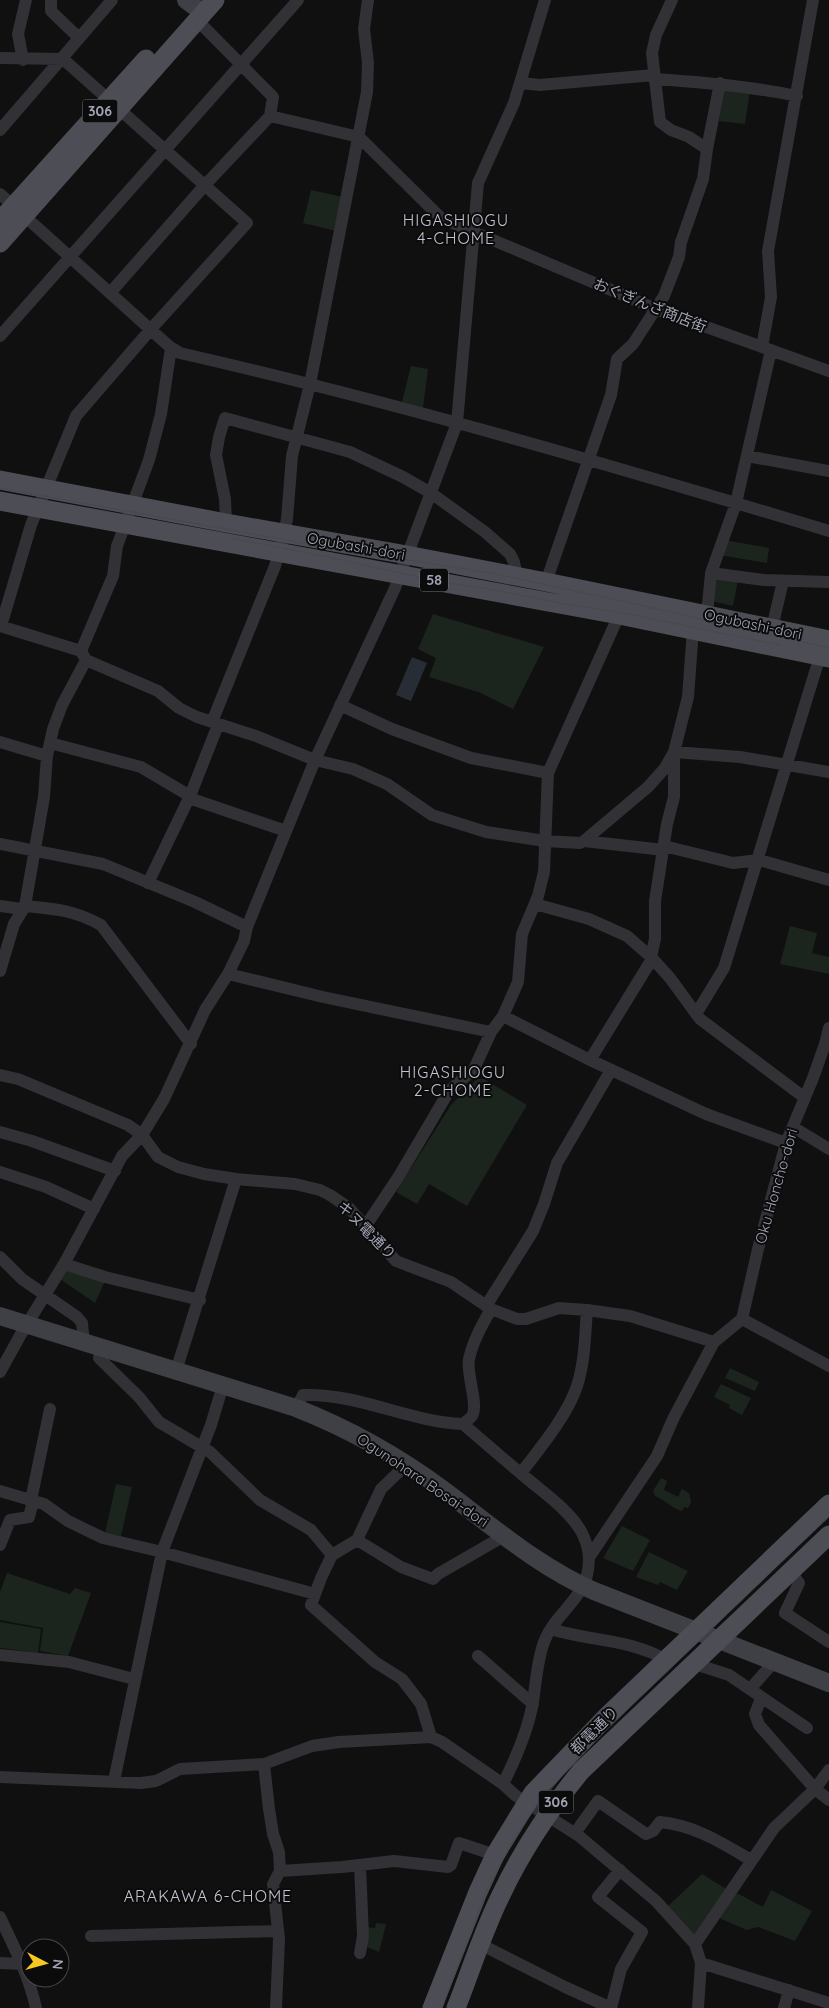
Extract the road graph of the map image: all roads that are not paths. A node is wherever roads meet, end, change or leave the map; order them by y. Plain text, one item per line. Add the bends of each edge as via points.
1 (26, 0) edge
2 (51, 0) edge
3 (112, 0) edge
4 (215, 0) edge
5 (298, 0) edge
6 (368, 0) edge
7 (544, 0) edge
8 (672, 0) edge
9 (813, 0) edge
10 (194, 7) edge
11 (79, 38) junction
12 (0, 58) edge
13 (63, 59) junction
14 (24, 60) junction
15 (241, 64) junction
16 (654, 77) junction
17 (521, 83) junction
18 (720, 83) junction
19 (797, 96) junction
20 (115, 104) junction
21 (270, 116) junction
22 (0, 130) edge
23 (358, 137) junction
24 (165, 149) junction
25 (707, 149) junction
26 (205, 185) junction
27 (12, 205) edge
28 (0, 221) edge
29 (475, 232) junction
30 (0, 242) edge
31 (69, 256) junction
32 (110, 293) junction
33 (656, 309) junction
34 (151, 329) junction
35 (0, 336) edge
36 (172, 348) junction
37 (767, 349) junction
38 (829, 371) edge
39 (310, 384) junction
40 (457, 423) junction
41 (296, 436) junction
42 (747, 456) junction
43 (588, 460) junction
44 (829, 471) edge
45 (0, 480) edge
46 (46, 488) junction
47 (431, 493) junction
48 (0, 501) edge
49 (736, 503) junction
50 (132, 505) junction
51 (38, 508) junction
52 (226, 523) junction
53 (125, 524) junction
54 (829, 530) edge
55 (284, 534) junction
56 (278, 553) junction
57 (407, 555) junction
58 (711, 572) junction
59 (401, 574) junction
60 (517, 576) junction
61 (783, 581) junction
62 (546, 582) junction
63 (829, 582) edge
64 (704, 614) junction
65 (619, 615) junction
66 (1, 626) edge
67 (772, 628) junction
68 (693, 629) junction
69 (826, 652) edge
70 (83, 655) junction
71 (340, 705) junction
72 (215, 724) junction
73 (0, 742) edge
74 (50, 743) junction
75 (674, 752) junction
76 (47, 756) junction
77 (315, 760) junction
78 (788, 766) junction
79 (548, 772) junction
80 (829, 772) edge
81 (190, 797) junction
82 (286, 830) junction
83 (545, 841) junction
84 (584, 841) junction
85 (0, 844) edge
86 (664, 848) junction
87 (35, 850) junction
88 (759, 860) junction
89 (829, 880) edge
90 (148, 883) junction
91 (535, 904) junction
92 (0, 906) edge
93 (24, 907) junction
94 (247, 927) junction
95 (651, 958) junction
96 (0, 972) edge
97 (228, 974) junction
98 (696, 1014) junction
99 (504, 1016) junction
100 (829, 1028) edge
101 (491, 1032) junction
102 (191, 1044) junction
103 (590, 1060) junction
104 (611, 1070) junction
105 (0, 1075) edge
106 (805, 1098) junction
107 (793, 1127) junction
108 (0, 1132) edge
109 (142, 1135) junction
110 (786, 1143) junction
111 (829, 1149) edge
112 (115, 1170) junction
113 (0, 1172) edge
114 (236, 1179) junction
115 (94, 1209) junction
116 (365, 1227) junction
117 (0, 1257) edge
118 (64, 1264) junction
119 (46, 1294) junction
120 (200, 1300) junction
121 (489, 1308) junction
122 (587, 1310) junction
123 (0, 1316) edge
124 (742, 1319) junction
125 (26, 1325) junction
126 (714, 1342) junction
127 (84, 1343) junction
128 (101, 1348) junction
129 (829, 1366) edge
130 (176, 1371) junction
131 (0, 1372) edge
132 (222, 1385) junction
133 (296, 1408) junction
134 (50, 1409) dead end
135 (463, 1424) junction
136 (202, 1447) junction
137 (407, 1464) junction
138 (521, 1473) junction
139 (0, 1491) edge
140 (32, 1500) junction
141 (829, 1504) edge
142 (829, 1535) edge
143 (504, 1536) junction
144 (357, 1540) junction
145 (0, 1546) edge
146 (162, 1552) junction
147 (332, 1555) junction
148 (590, 1556) junction
149 (791, 1572) junction
150 (582, 1586) junction
151 (315, 1594) junction
152 (551, 1629) junction
153 (696, 1631) junction
154 (720, 1640) junction
155 (829, 1642) edge
156 (0, 1655) edge
157 (478, 1656) dead end
158 (666, 1660) junction
159 (774, 1662) junction
160 (694, 1664) junction
161 (134, 1679) junction
162 (829, 1684) edge
163 (751, 1688) junction
164 (762, 1698) junction
165 (533, 1704) junction
166 (807, 1728) dead end
167 (431, 1737) junction
168 (264, 1764) junction
169 (829, 1770) edge
170 (0, 1777) edge
171 (114, 1781) junction
172 (503, 1784) junction
173 (815, 1789) junction
174 (829, 1800) edge
175 (526, 1803) junction
176 (546, 1816) junction
177 (575, 1833) junction
178 (495, 1855) junction
179 (751, 1860) junction
180 (360, 1865) junction
181 (620, 1870) junction
182 (280, 1871) junction
183 (0, 1918) edge
184 (278, 1931) junction
185 (91, 1936) dead end
186 (480, 1944) junction
187 (695, 1944) junction
188 (360, 1953) dead end
189 (20, 1960) edge
190 (702, 1963) junction
191 (0, 1964) edge
192 (20, 1964) edge
193 (32, 1988) edge
194 (789, 1990) junction
195 (829, 2003) edge
196 (36, 2008) edge
197 (276, 2008) edge
198 (432, 2008) edge
199 (456, 2008) edge
200 (611, 2008) edge
201 (698, 2008) edge
202 (784, 2008) edge

1 - 14 street via 18,34
2 - 11 street via 51,11
3 - 11 street
4 - 10 main road, 306
5 - 15 street
6 - 23 street via 364,29 367,92
7 - 17 street
8 - 16 street via 652,53
9 - 19 street
10 - 15 street
10 - 20 main road, 306
11 - 13 street
12 - 14 street
13 - 14 street
13 - 20 street
13 - 22 street
15 - 21 street via 273,97
15 - 24 street
16 - 17 street via 540,85
16 - 18 street
16 - 25 street via 660,122
17 - 29 street via 478,183
18 - 19 street
18 - 25 street
19 - 37 street via 768,251
20 - 24 street
20 - 27 main road, 306
21 - 23 street
21 - 26 street
23 - 29 street, おぐぎんざ商店街 via 442,218
23 - 39 street
24 - 26 street
24 - 31 street
25 - 33 street via 703,179 664,296
26 - 32 street
26 - 34 street via 247,223
27 - 28 main road, 306
27 - 30 main road, 306
27 - 31 street
29 - 33 street, おぐぎんざ商店街
29 - 40 street
31 - 32 street
31 - 35 street
32 - 34 street
33 - 37 street, おぐぎんざ商店街
33 - 43 street via 633,344 617,359 611,394
34 - 36 street
34 - 46 street via 76,416
36 - 39 street via 180,353
36 - 50 street via 161,414 149,460
37 - 38 street, おぐぎんざ商店街
37 - 42 street
39 - 40 street
39 - 41 street
40 - 43 street
40 - 47 street
41 - 47 street via 350,452
41 - 52 street via 226,418 216,455 225,498
41 - 55 street
42 - 44 street
42 - 49 street
43 - 49 street
43 - 62 street
45 - 46 main road, Ogubashi-dori / 58
46 - 50 main road, Ogubashi-dori / 58
46 - 51 street
47 - 57 street
47 - 60 street via 510,554
48 - 51 main road, Ogubashi-dori / 58
49 - 54 street
49 - 58 street
50 - 52 main road, Ogubashi-dori / 58
50 - 53 street
51 - 53 main road, Ogubashi-dori / 58
51 - 66 street
52 - 55 main road, Ogubashi-dori / 58
53 - 56 main road, Ogubashi-dori / 58
53 - 70 street via 116,546 113,576
55 - 56 street
55 - 57 main road, Ogubashi-dori / 58
56 - 59 main road, Ogubashi-dori / 58
56 - 72 street via 276,566
57 - 59 street
57 - 60 main road, Ogubashi-dori / 58
58 - 61 street
58 - 64 street
59 - 65 main road, Ogubashi-dori / 58
59 - 71 street
60 - 62 main road, Ogubashi-dori / 58
61 - 63 street
61 - 67 street
62 - 64 main road, Ogubashi-dori / 58
64 - 67 main road, Ogubashi-dori / 58
64 - 68 street
65 - 68 main road, Ogubashi-dori / 58
65 - 79 street
66 - 70 street
67 - 69 main road, Ogubashi-dori / 58
68 - 69 main road, Ogubashi-dori / 58
68 - 75 street via 688,697
69 - 78 street
70 - 72 street via 158,691 179,708
70 - 74 street
71 - 77 street
71 - 79 street via 392,729 471,758
72 - 77 street via 256,736
72 - 81 street
73 - 76 street
74 - 76 street
74 - 81 street via 141,767
75 - 78 street via 740,757
75 - 84 street via 648,787
75 - 86 street via 674,797
76 - 87 street
77 - 82 street
77 - 83 street via 353,769 387,784 432,815 486,832
78 - 80 street
78 - 88 street
79 - 83 street
81 - 82 street
81 - 90 street
82 - 94 street
83 - 84 street
83 - 91 street via 544,872
84 - 86 street
85 - 87 street
86 - 88 street via 733,863
86 - 95 street
87 - 90 street via 104,864
87 - 93 street
88 - 89 street
88 - 98 street via 724,968
90 - 94 street
91 - 95 street via 589,919 627,936
91 - 99 street via 522,934 518,982
92 - 93 street
93 - 96 street via 14,924
93 - 102 street via 68,911 101,926
94 - 97 street
95 - 98 street
95 - 103 street
97 - 101 street via 323,998
97 - 102 street via 205,1010
98 - 106 street
99 - 101 street
99 - 103 street
100 - 106 street, Oku Honcho-dori
101 - 116 street via 474,1069 448,1091
102 - 109 street
103 - 104 street
104 - 110 street via 706,1114
104 - 121 street via 557,1163 532,1231
105 - 109 street, キヌ電通り via 18,1078 101,1113
106 - 107 street, Oku Honcho-dori
107 - 110 street, Oku Honcho-dori
107 - 111 street
108 - 112 street
109 - 112 street via 122,1156
109 - 114 street, キヌ電通り via 158,1157 178,1167
110 - 124 street, Oku Honcho-dori
112 - 115 street
113 - 115 street via 46,1187
114 - 116 street, キヌ電通り via 295,1184 320,1190 344,1204
114 - 120 street
115 - 118 street
116 - 121 street, キヌ電通り via 396,1261 451,1282
117 - 119 street via 22,1279
118 - 119 street
118 - 120 street
119 - 125 street
119 - 127 street via 82,1323
120 - 130 street
121 - 122 street, キヌ電通り via 517,1319 559,1308
121 - 135 street via 469,1360 474,1409 472,1416
122 - 126 street, キヌ電通り via 630,1316
122 - 138 street via 577,1386 561,1417
123 - 125 street, Ogunohara Bosai-dori
124 - 126 street
124 - 129 street
125 - 127 street, Ogunohara Bosai-dori
125 - 131 street
126 - 148 street via 657,1456
127 - 128 street, Ogunohara Bosai-dori
128 - 130 street, Ogunohara Bosai-dori
128 - 136 street via 99,1358 139,1397 159,1422
130 - 132 street, Ogunohara Bosai-dori
132 - 133 street, Ogunohara Bosai-dori
132 - 136 street
133 - 135 street via 303,1395 314,1394 375,1404 446,1424
133 - 137 street, Ogunohara Bosai-dori via 354,1432
134 - 140 street
135 - 138 street
136 - 146 street
136 - 147 street via 260,1500 311,1530
137 - 143 street, Ogunohara Bosai-dori
137 - 144 street via 381,1489
138 - 148 street via 572,1519 581,1531
139 - 140 street
140 - 145 street via 29,1517 10,1520
140 - 146 street via 87,1532
141 - 153 main road, 都電通り / 306
142 - 149 main road, 都電通り / 306
143 - 144 street via 433,1579 401,1567
143 - 150 street, Ogunohara Bosai-dori
144 - 147 street
146 - 151 street
146 - 161 street
147 - 151 street
148 - 150 street
149 - 154 main road, 都電通り / 306
149 - 155 street via 799,1583 785,1613
150 - 152 street
150 - 153 street, Ogunohara Bosai-dori
151 - 167 street via 312,1605 375,1662 402,1679 421,1704
152 - 158 street via 571,1636 611,1640
152 - 165 street via 539,1660
153 - 154 street, Ogunohara Bosai-dori
153 - 158 main road, 都電通り / 306
154 - 159 street, Ogunohara Bosai-dori
154 - 160 main road, 都電通り / 306
156 - 161 street via 69,1662
157 - 165 street
158 - 175 main road, 都電通り / 306 via 554,1770
159 - 162 street, Ogunohara Bosai-dori
159 - 163 street
160 - 163 street via 729,1675
160 - 176 main road, 都電通り / 306 via 582,1771
161 - 171 street
163 - 164 street
164 - 166 street
164 - 173 street via 755,1714 759,1725
165 - 172 street via 515,1761
167 - 168 street via 312,1746
167 - 172 street
168 - 171 street via 180,1769 149,1782
168 - 182 street
169 - 173 street
170 - 171 street
172 - 175 street
173 - 174 street
173 - 179 street via 774,1828
175 - 176 street
175 - 178 main road, 都電通り / 306
176 - 177 street
176 - 186 main road, 都電通り / 306 via 500,1895
177 - 179 street via 598,1801 646,1834 660,1822 675,1823 710,1836
177 - 181 street
178 - 180 street via 459,1843 448,1867 394,1861
178 - 198 main road, 都電通り / 306
179 - 187 street
180 - 182 street
180 - 188 street via 363,1936
181 - 187 street via 656,1901
181 - 200 street via 598,1897 642,1932 621,1969
182 - 184 street via 272,1884
183 - 189 street
184 - 185 street
184 - 197 street
186 - 199 main road, 都電通り / 306
186 - 200 street via 564,1988
187 - 190 street
190 - 194 street
190 - 201 street
191 - 192 street
193 - 196 street
194 - 195 street
194 - 202 street

